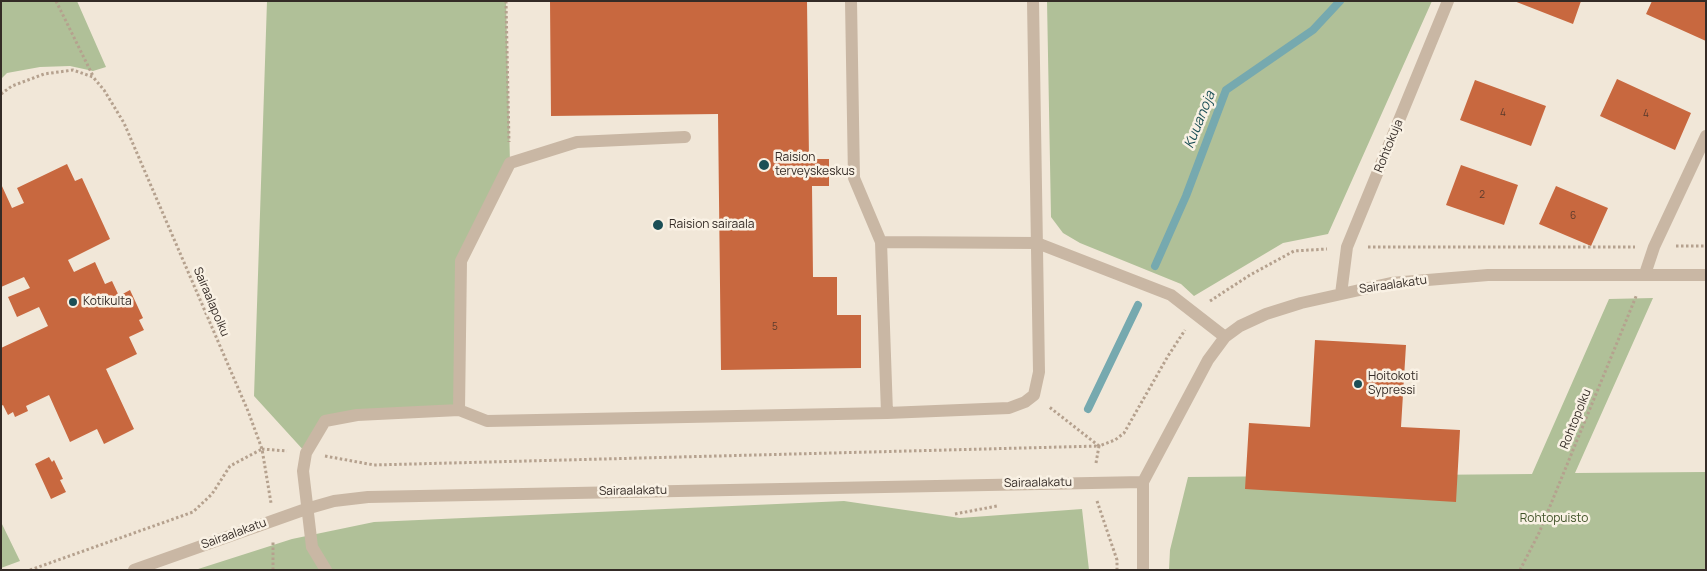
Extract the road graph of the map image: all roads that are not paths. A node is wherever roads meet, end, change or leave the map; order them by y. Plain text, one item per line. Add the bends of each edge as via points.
1 (851, 1) edge
2 (1033, 1) edge
3 (1448, 1) edge
4 (1706, 136) edge
5 (685, 137) dead end
6 (881, 242) junction
7 (1037, 243) junction
8 (1645, 274) junction
9 (1706, 275) edge
10 (1341, 294) junction
11 (1225, 337) junction
12 (459, 410) junction
13 (887, 413) junction
14 (1143, 482) junction
15 (306, 509) junction
16 (134, 570) edge
17 (326, 570) edge
18 (1143, 570) edge

1 - 6 street via 854,178
2 - 7 street
3 - 10 street, Rohtokuja via 1347,247
4 - 8 street via 1654,246
5 - 12 street via 576,142 510,163 461,261
6 - 7 street
6 - 13 street
7 - 11 street via 1171,295
7 - 13 street via 1039,372 1034,395 1009,408
8 - 9 street, Sairaalakatu
8 - 10 street, Sairaalakatu via 1488,275 1391,283
10 - 11 street, Sairaalakatu via 1266,314
11 - 14 street, Sairaalakatu via 1208,360
12 - 13 street via 487,421
12 - 15 street via 357,415 325,421 306,453 303,471
14 - 15 street, Sairaalakatu via 368,497
14 - 18 street, Sairaalakatu
15 - 16 street, Sairaalakatu
15 - 17 street via 312,547

